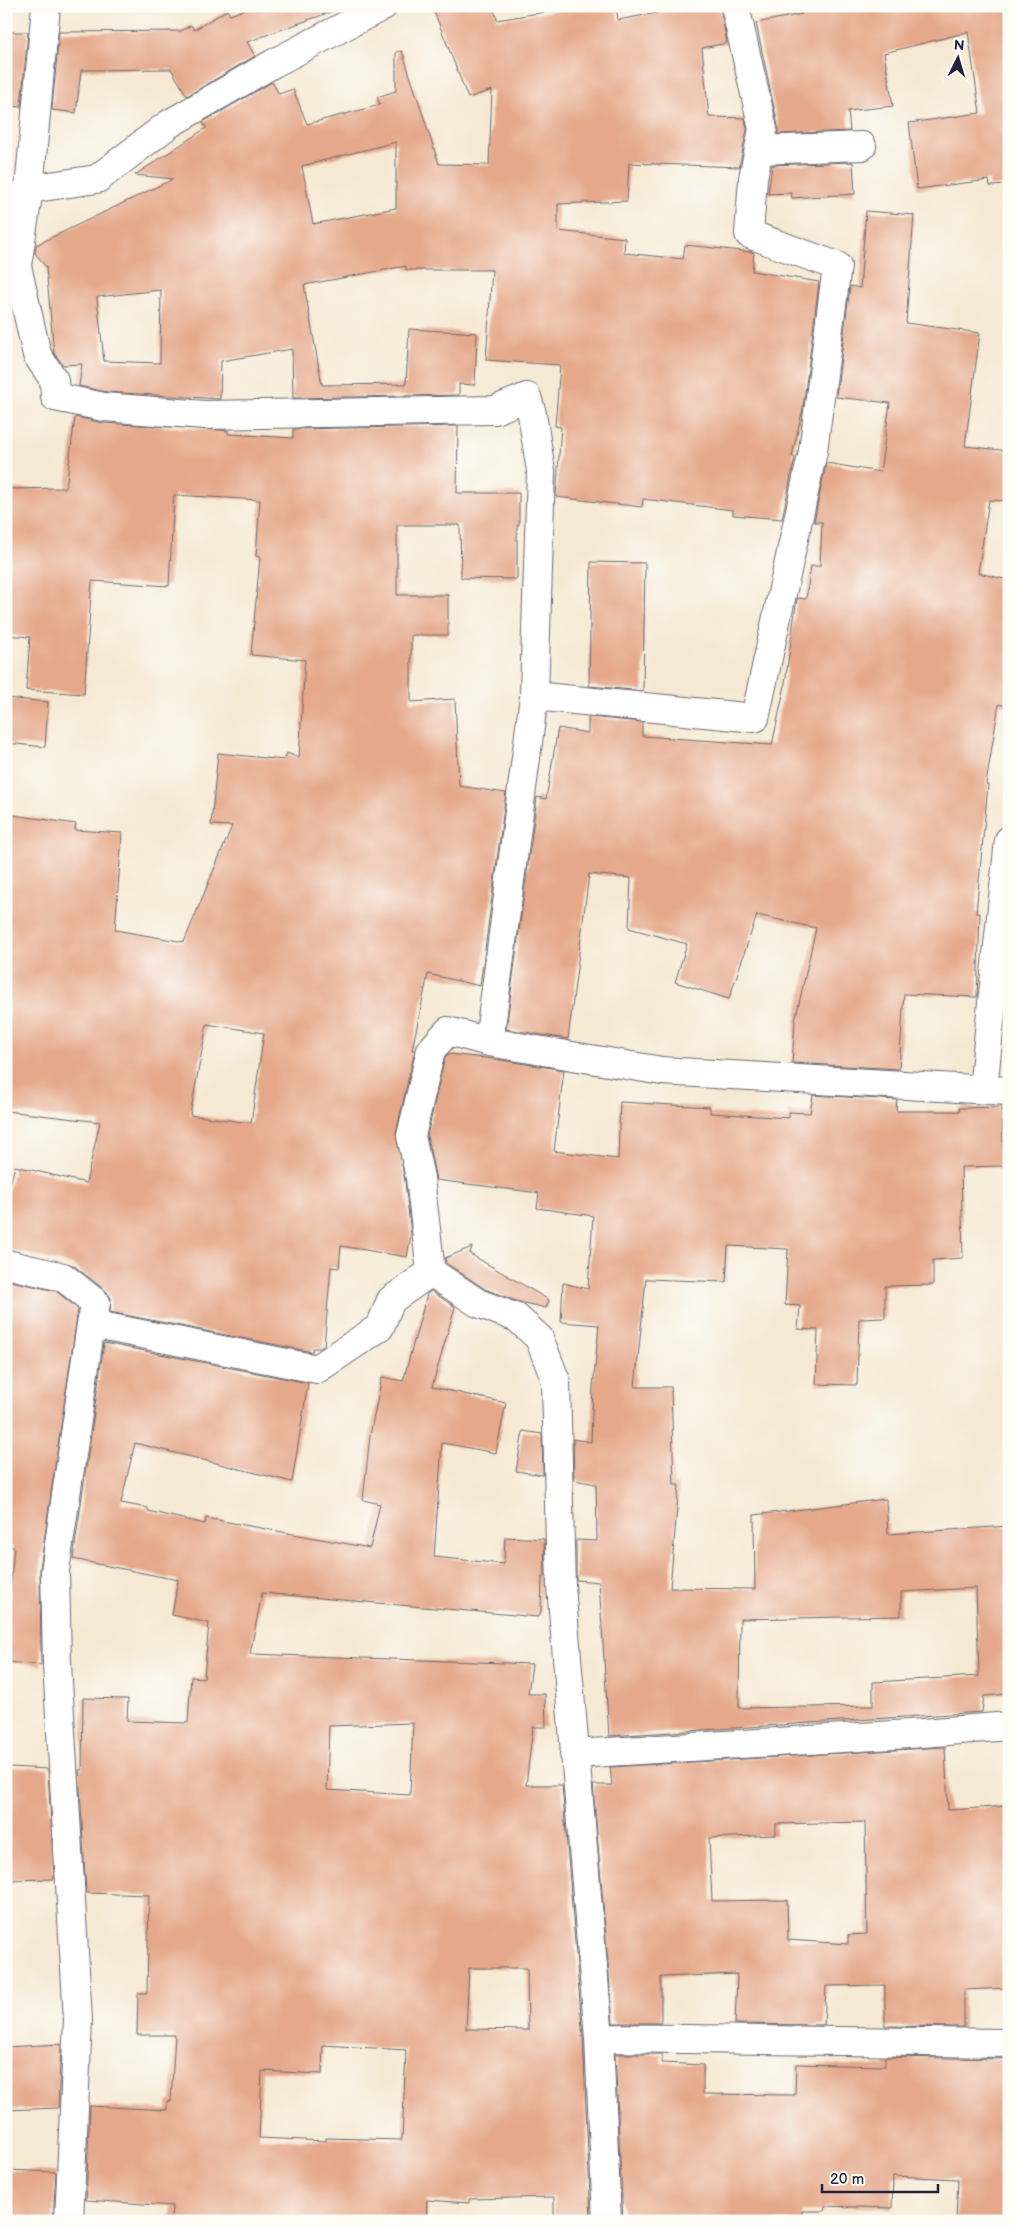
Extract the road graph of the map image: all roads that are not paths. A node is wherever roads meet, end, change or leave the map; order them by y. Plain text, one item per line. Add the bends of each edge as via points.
1 (46, 6) edge
2 (383, 6) edge
3 (735, 6) edge
4 (862, 146) dead end
5 (759, 150) junction
6 (29, 189) junction
7 (6, 206) edge
8 (534, 696) junction
9 (1009, 840) edge
10 (489, 1042) junction
11 (996, 1090) edge
12 (6, 1264) edge
13 (431, 1272) junction
14 (91, 1324) junction
15 (1009, 1726) edge
16 (574, 1754) junction
17 (599, 2038) junction
18 (1009, 2043) edge
19 (69, 2221) edge
20 (607, 2221) edge

1 - 6 street
2 - 6 street via 274,63 169,124 97,179
3 - 5 street via 763,129
4 - 5 street
5 - 8 street via 753,178 749,234 837,266 813,450 755,718
6 - 7 street
6 - 8 street via 17,266 37,355 54,380 55,397 104,407 205,415 495,410 527,397 541,471
8 - 10 street
9 - 11 street
10 - 11 street via 662,1071
10 - 13 street via 448,1031 431,1050 411,1136 420,1178
12 - 14 street via 63,1277 96,1303
13 - 14 street via 391,1300 380,1327 317,1370
13 - 16 street via 478,1303 517,1318 538,1338 556,1381 561,1586
14 - 19 street via 55,1571 57,1664 78,2020
15 - 16 street
16 - 17 street
17 - 18 street
17 - 20 street

